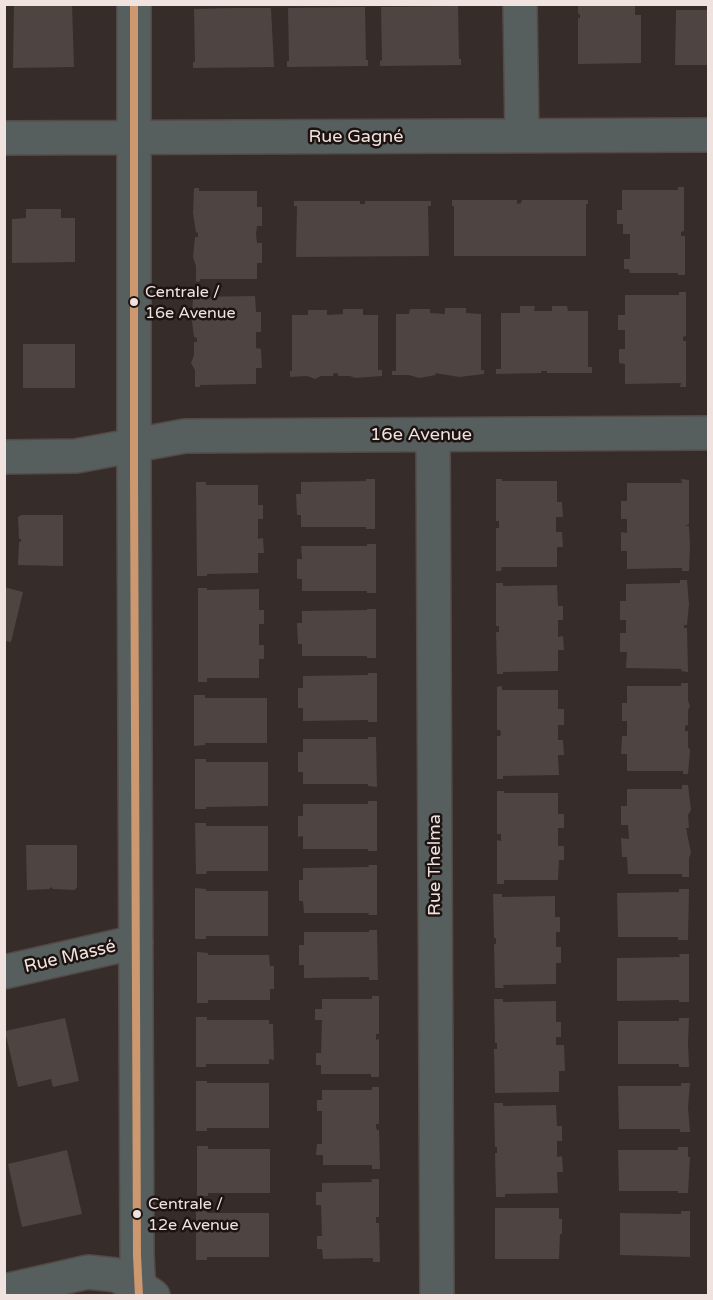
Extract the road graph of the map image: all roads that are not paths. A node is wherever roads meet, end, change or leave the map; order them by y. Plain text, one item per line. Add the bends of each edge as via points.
1 (134, 4) edge
2 (520, 4) edge
3 (708, 135) edge
4 (522, 136) junction
5 (134, 137) junction
6 (4, 138) edge
7 (708, 433) edge
8 (433, 435) junction
9 (134, 445) junction
10 (4, 457) edge
11 (136, 942) junction
12 (4, 972) edge
13 (4, 1291) edge
14 (143, 1292) edge
15 (437, 1296) edge

1 - 5 street
2 - 4 street
3 - 4 street, Rue Gagné
4 - 5 street, Rue Gagné
5 - 6 street, Rue Gagné
5 - 9 street
7 - 8 street, 16e Avenue
8 - 9 street, 16e Avenue via 185,436
8 - 15 street, Rue Thelma
9 - 10 street, 16e Avenue via 76,456
9 - 11 street
11 - 12 street, Rue Massé
11 - 14 street
13 - 14 street via 88,1272 116,1275

